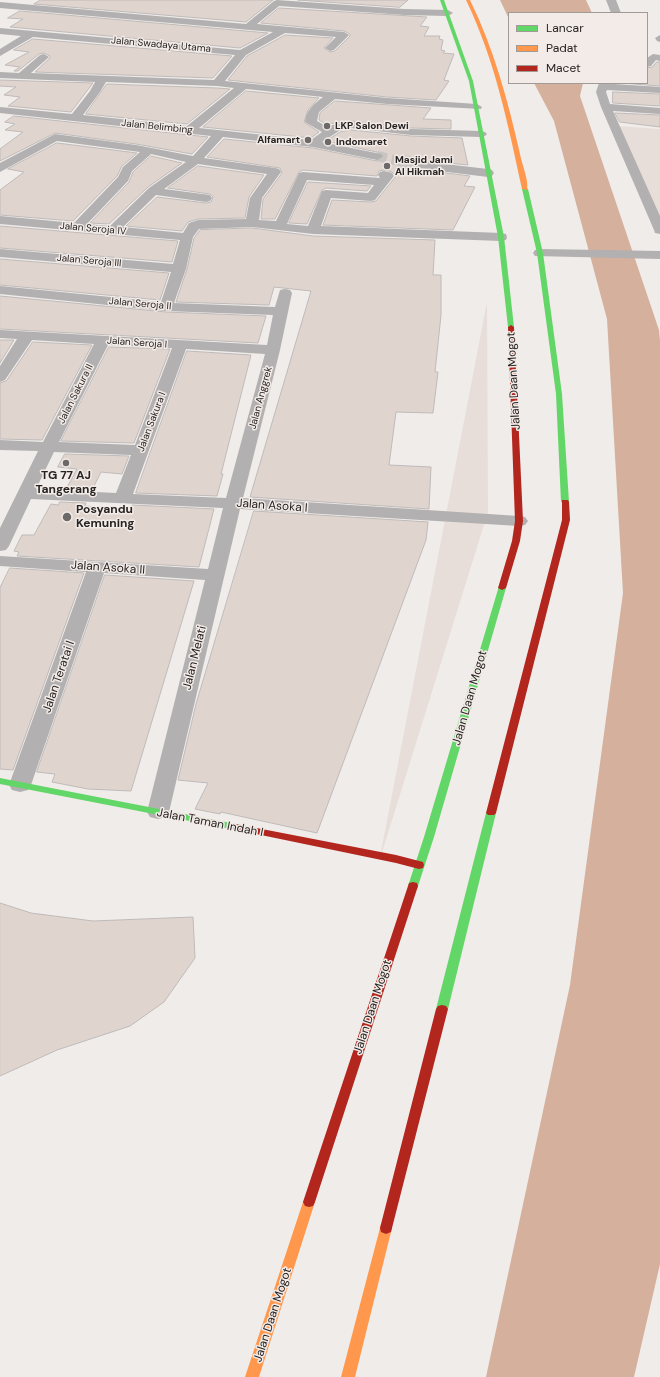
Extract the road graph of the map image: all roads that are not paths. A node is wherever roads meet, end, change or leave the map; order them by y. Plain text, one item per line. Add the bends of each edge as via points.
1 (442, 0) edge
2 (468, 0) edge
3 (611, 0) edge
4 (265, 1) edge
5 (277, 2) junction
6 (80, 3) dead end
7 (0, 5) edge
8 (344, 8) junction
9 (68, 10) junction
10 (616, 12) edge
11 (448, 13) junction
12 (120, 15) junction
13 (56, 18) dead end
14 (110, 23) dead end
15 (43, 26) dead end
16 (248, 27) junction
17 (282, 30) junction
18 (0, 31) edge
19 (100, 31) dead end
20 (323, 33) junction
21 (31, 34) junction
22 (92, 39) junction
23 (330, 48) dead end
24 (0, 52) edge
25 (242, 53) junction
26 (44, 57) dead end
27 (660, 58) edge
28 (648, 63) edge
29 (84, 67) dead end
30 (0, 75) edge
31 (21, 76) junction
32 (69, 78) junction
33 (102, 79) junction
34 (500, 80) junction
35 (471, 81) junction
36 (217, 83) junction
37 (603, 84) edge
38 (243, 86) junction
39 (487, 86) junction
40 (660, 90) edge
41 (504, 91) junction
42 (474, 92) junction
43 (332, 96) junction
44 (477, 107) junction
45 (606, 107) junction
46 (0, 111) edge
47 (660, 111) edge
48 (75, 118) junction
49 (165, 127) junction
50 (332, 129) junction
51 (189, 130) junction
52 (220, 133) junction
53 (481, 134) junction
54 (147, 144) junction
55 (313, 144) junction
56 (196, 160) junction
57 (419, 165) tunnel mouth
58 (0, 168) edge
59 (488, 173) junction
60 (382, 182) junction
61 (153, 191) junction
62 (206, 198) dead end
63 (0, 220) edge
64 (252, 223) junction
65 (280, 224) junction
66 (77, 227) junction
67 (113, 230) junction
68 (314, 230) junction
69 (660, 230) edge
70 (187, 237) junction
71 (501, 237) junction
72 (0, 254) edge
73 (546, 254) junction
74 (660, 255) edge
75 (179, 269) junction
76 (0, 290) edge
77 (285, 292) dead end
78 (166, 307) junction
79 (280, 311) junction
80 (0, 334) edge
81 (27, 336) junction
82 (103, 341) junction
83 (180, 346) junction
84 (273, 350) junction
85 (0, 378) edge
86 (0, 445) edge
87 (48, 447) junction
88 (140, 450) junction
89 (25, 494) junction
90 (123, 497) junction
91 (233, 503) junction
92 (519, 521) junction
93 (0, 546) edge
94 (0, 561) edge
95 (97, 568) junction
96 (216, 575) junction
97 (10, 783) edge
98 (158, 812) junction
99 (419, 865) junction
100 (252, 1377) edge
101 (348, 1377) edge

1 - 11 main road, Jalan Daan Mogot
2 - 34 main road via 480,23
3 - 10 street
4 - 5 street
5 - 8 street
5 - 16 street
6 - 9 street
7 - 9 street
8 - 11 street
8 - 20 street
9 - 12 street
9 - 13 street
11 - 35 main road, Jalan Daan Mogot
12 - 14 street
12 - 16 street
15 - 21 street
16 - 17 street
17 - 20 street
17 - 25 street
18 - 21 street, Jalan Swadaya Utama
19 - 22 street
20 - 23 street via 344,35
21 - 22 street, Jalan Swadaya Utama
21 - 24 street
22 - 25 street, Jalan Swadaya Utama
25 - 36 street
26 - 31 street
27 - 28 street via 653,57
29 - 32 street
30 - 31 street
31 - 32 street
32 - 33 street
33 - 36 street
33 - 48 street
34 - 39 main road
34 - 41 main road
35 - 39 main road
35 - 42 main road, Jalan Daan Mogot
36 - 38 street
37 - 40 street
37 - 45 street via 601,92
38 - 43 street
38 - 51 street
39 - 41 main road
39 - 42 main road
41 - 73 main road
42 - 44 main road, Jalan Daan Mogot
43 - 44 street via 463,108
43 - 50 street via 314,109 311,122 324,129
44 - 53 main road, Jalan Daan Mogot
45 - 47 street
45 - 69 street
46 - 48 street, Jalan Belimbing
48 - 49 street, Jalan Belimbing
49 - 51 street, Jalan Belimbing
49 - 54 street
50 - 53 street via 351,125 411,132
50 - 55 street
51 - 52 street, Jalan Belimbing
52 - 55 street, Jalan Belimbing
52 - 56 street
53 - 59 main road, Jalan Daan Mogot
54 - 56 street
54 - 58 street via 54,137
54 - 66 street via 126,170 124,178
55 - 60 street, Jalan Belimbing via 370,162 388,176
56 - 61 street
56 - 64 street via 274,172 256,198
57 - 59 street
59 - 71 main road, Jalan Daan Mogot
60 - 65 street via 303,176
60 - 68 street via 371,197 326,194
61 - 62 street
61 - 67 street
63 - 66 street, Jalan Seroja IV
64 - 65 street
64 - 70 street via 198,224
65 - 68 street via 283,227
66 - 67 street, Jalan Seroja IV
67 - 70 street, Jalan Seroja IV
68 - 71 street
70 - 75 street
71 - 92 main road, Jalan Daan Mogot via 510,308
72 - 75 street, Jalan Seroja III
73 - 74 street
73 - 101 main road via 559,394 566,520
75 - 78 street
76 - 78 street, Jalan Seroja II
77 - 79 street, Jalan Anggrek
78 - 79 street, Jalan Seroja II
79 - 84 street, Jalan Anggrek
80 - 81 street, Jalan Seroja I
81 - 82 street, Jalan Seroja I
81 - 85 street
82 - 83 street, Jalan Seroja I
82 - 87 street, Jalan Sakura II
83 - 84 street, Jalan Seroja I
83 - 88 street, Jalan Sakura I
84 - 91 street, Jalan Anggrek
86 - 87 street
87 - 88 street
87 - 89 street
88 - 90 street, Jalan Sakura I
89 - 90 street, Jalan Asoka I
89 - 93 street
90 - 91 street, Jalan Asoka I
91 - 92 street, Jalan Asoka I
91 - 96 street, Jalan Melati
92 - 99 main road, Jalan Daan Mogot via 516,541
94 - 95 street, Jalan Asoka II
95 - 96 street, Jalan Asoka II
95 - 97 street, Jalan Teratai I
96 - 98 street, Jalan Melati
97 - 98 main road, Jalan Taman Indah I
98 - 99 main road, Jalan Taman Indah I via 396,858
99 - 100 main road, Jalan Daan Mogot

